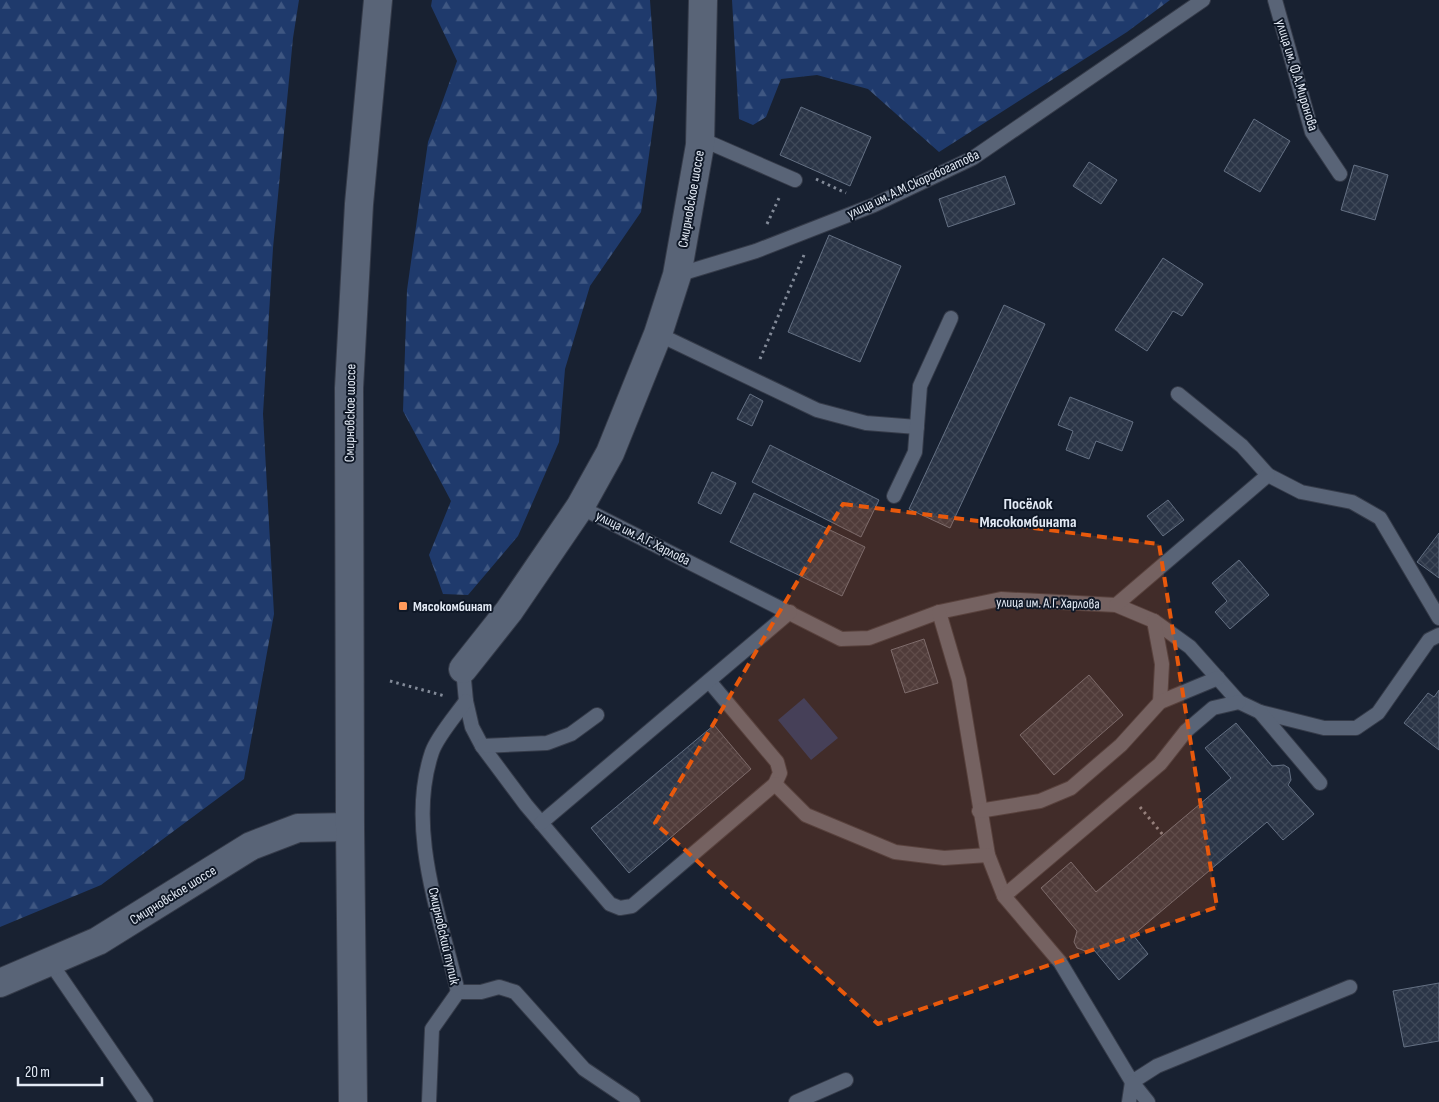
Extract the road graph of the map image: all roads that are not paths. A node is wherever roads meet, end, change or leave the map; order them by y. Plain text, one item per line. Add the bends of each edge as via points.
1 (378, 0) edge
2 (703, 0) edge
3 (1203, 0) edge
4 (1275, 0) edge
5 (701, 139) junction
6 (1340, 174) dead end
7 (792, 179) road end
8 (677, 275) junction
9 (952, 318) dead end
10 (658, 334) junction
11 (1178, 394) dead end
12 (917, 428) junction
13 (1268, 475) junction
14 (894, 496) dead end
15 (580, 507) junction
16 (1116, 605) junction
17 (790, 612) junction
18 (940, 612) junction
19 (1439, 618) edge
20 (1154, 622) junction
21 (1439, 635) edge
22 (464, 669) joint
23 (1218, 678) junction
24 (709, 681) junction
25 (466, 701) junction
26 (1160, 702) junction
27 (1239, 702) junction
28 (1260, 712) junction
29 (597, 715) dead end
30 (482, 746) junction
31 (1320, 783) dead end
32 (775, 784) junction
33 (979, 811) junction
34 (541, 823) junction
35 (350, 826) junction
36 (988, 855) junction
37 (1004, 896) junction
38 (50, 962) junction
39 (0, 983) edge
40 (1350, 986) dead end
41 (458, 992) junction
42 (846, 1080) dead end
43 (1132, 1082) junction
44 (146, 1102) edge
45 (353, 1102) edge
46 (429, 1102) edge
47 (633, 1102) edge
48 (796, 1102) edge
49 (1129, 1102) edge
50 (1148, 1102) edge

1 - 35 street, Смирновское шоссе via 360,204 349,388
2 - 5 street, Смирновское шоссе
3 - 8 lane, улица им. А.М.Скоробогатова via 973,158 874,205 756,251
4 - 6 lane, улица им. Ф.А.Миронова via 1312,132
5 - 7 lane
5 - 8 street, Смирновское шоссе
8 - 10 street, Смирновское шоссе
9 - 12 lane via 920,386
10 - 12 lane via 817,410 866,423
10 - 15 street, Смирновское шоссе via 610,453
11 - 13 lane via 1242,446
12 - 14 lane via 915,452
13 - 16 lane
13 - 19 lane via 1301,492 1352,502 1380,518
15 - 17 lane, улица им. А.Г. Харлова
15 - 22 street, Смирновское шоссе via 510,611
16 - 18 lane, улица им. А.Г. Харлова via 1001,599
16 - 20 lane, улица им. А.Г. Харлова
17 - 18 lane, улица им. А.Г. Харлова via 841,639 869,638
17 - 24 lane
18 - 33 lane via 959,680
20 - 23 lane, улица им. А.Г. Харлова via 1190,647
20 - 26 lane via 1162,664
21 - 28 lane, улица им. А.Г. Харлова via 1429,640 1378,713 1356,728 1324,728
22 - 25 lane
23 - 26 lane
23 - 27 lane, улица им. А.Г. Харлова
24 - 32 lane via 777,762 780,773
24 - 34 lane
25 - 30 lane via 472,727
25 - 41 lane, Смирновский тупик via 432,750 421,802 424,852
26 - 33 lane via 1121,745 1071,788 1040,801
27 - 28 lane, улица им. А.Г. Харлова
27 - 37 lane via 1213,708 1186,731 1160,764
28 - 31 lane
29 - 30 lane via 571,734 547,743
30 - 34 lane
32 - 34 lane via 632,906 620,908 610,904
32 - 36 lane via 806,814 895,852 944,858
33 - 36 lane
35 - 38 street, Смирновское шоссе via 298,828 251,846 98,941
35 - 45 street, Смирновское шоссе
36 - 37 lane
37 - 43 lane via 1060,962
38 - 39 street, Смирновское шоссе
38 - 44 lane
40 - 43 lane via 1157,1066
41 - 46 lane via 432,1029
41 - 47 lane, Смирновский тупик via 500,988 515,992 584,1070
42 - 48 lane
43 - 49 lane
43 - 50 lane

